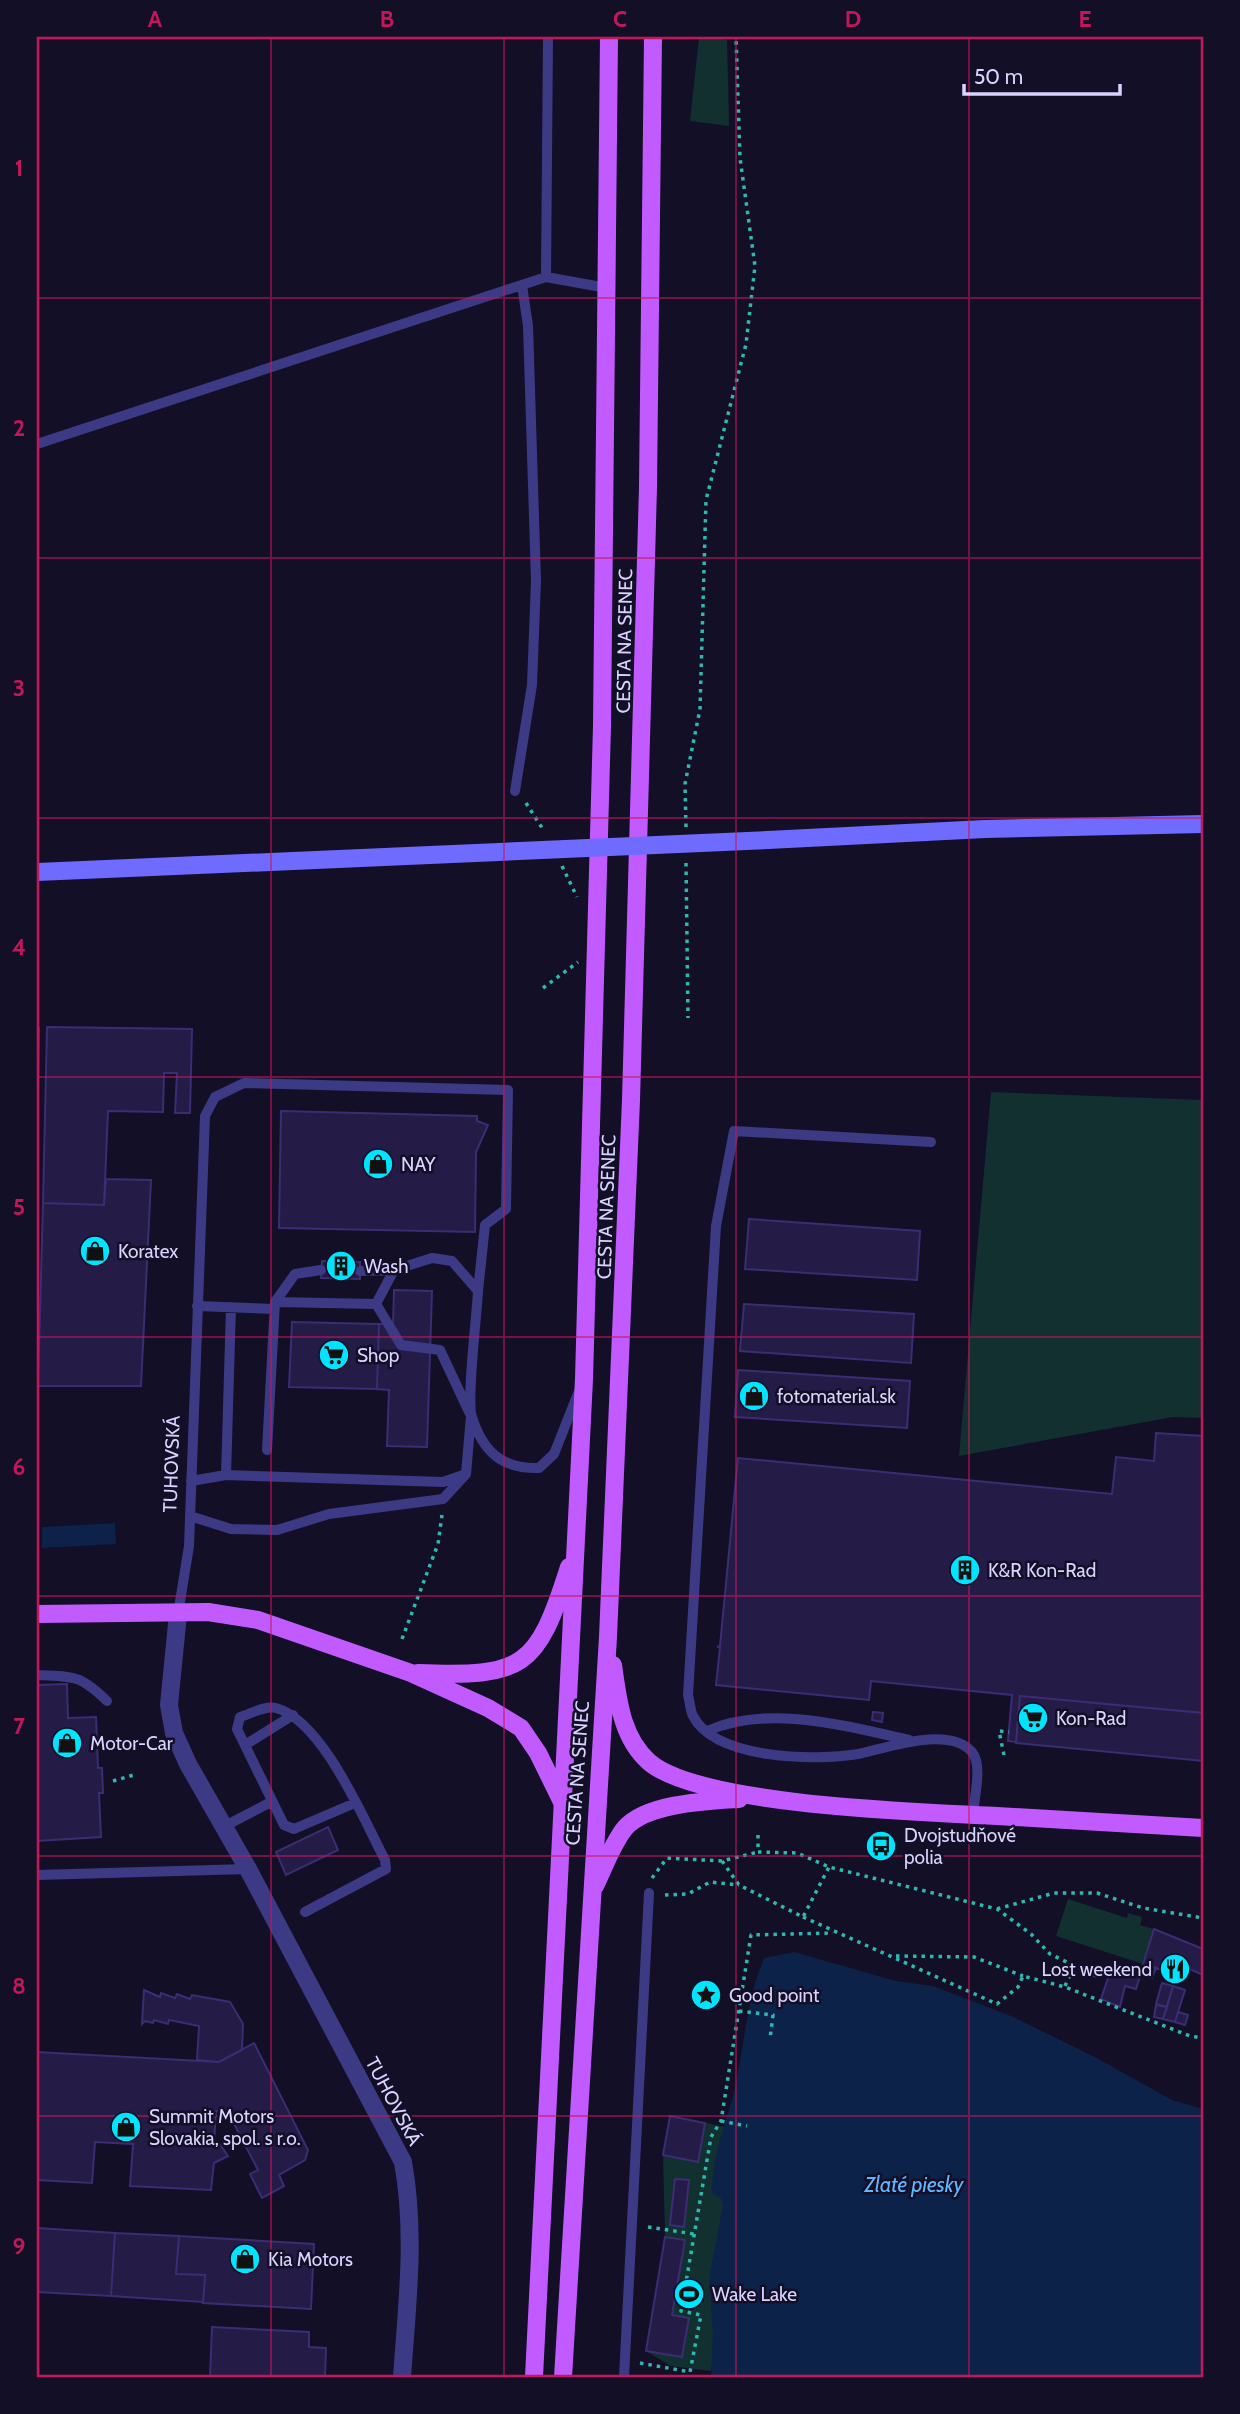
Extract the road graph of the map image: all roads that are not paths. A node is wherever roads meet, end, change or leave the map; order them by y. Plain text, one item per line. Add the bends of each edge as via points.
1 (548, 37) edge
2 (609, 37) edge
3 (653, 37) edge
4 (547, 277) junction
5 (522, 285) junction
6 (607, 288) junction
7 (37, 444) edge
8 (515, 791) road end
9 (1203, 824) edge
10 (37, 872) edge
11 (931, 1142) dead end
12 (321, 1270) dead end
13 (394, 1270) junction
14 (360, 1271) dead end
15 (478, 1292) junction
16 (376, 1304) junction
17 (274, 1305) junction
18 (197, 1306) junction
19 (231, 1307) junction
20 (584, 1379) junction
21 (471, 1416) junction
22 (267, 1450) dead end
23 (467, 1474) junction
24 (226, 1475) junction
25 (191, 1481) junction
26 (190, 1516) junction
27 (577, 1541) junction
28 (37, 1614) edge
29 (178, 1614) junction
30 (608, 1637) junction
31 (411, 1673) junction
32 (37, 1675) edge
33 (107, 1701) dead end
34 (293, 1716) junction
35 (706, 1731) junction
36 (912, 1741) junction
37 (244, 1745) junction
38 (761, 1798) junction
39 (271, 1802) junction
40 (355, 1803) junction
41 (564, 1807) junction
42 (973, 1815) junction
43 (225, 1826) junction
44 (1203, 1828) edge
45 (248, 1869) junction
46 (37, 1875) edge
47 (649, 1893) road end
48 (590, 1896) junction
49 (305, 1912) dead end
50 (402, 2377) edge
51 (534, 2377) edge
52 (563, 2377) edge
53 (624, 2377) edge

1 - 4 lane
2 - 6 main road, CESTA NA SENEC
3 - 30 main road, CESTA NA SENEC via 641,819
4 - 5 lane
4 - 6 lane
5 - 7 lane
5 - 8 lane via 528,326 536,581 532,685
6 - 20 main road, CESTA NA SENEC via 603,726
9 - 10 main road, bridge via 985,829
11 - 35 lane via 734,1131 716,1226 688,1695 693,1716
12 - 17 lane via 295,1274
13 - 14 lane
13 - 15 lane via 432,1258 452,1261
13 - 16 lane
15 - 18 lane, TUHOVSKÁ via 485,1225 506,1209 508,1090 244,1083 215,1097 205,1116
15 - 21 lane
16 - 17 lane
16 - 21 lane via 401,1345 440,1350
17 - 19 lane
17 - 22 lane
18 - 19 lane
18 - 25 lane, TUHOVSKÁ
19 - 24 lane
20 - 21 lane via 554,1454 539,1468 518,1469 493,1457
20 - 27 main road, CESTA NA SENEC
21 - 23 lane
23 - 24 lane via 443,1482
23 - 26 lane via 443,1499 329,1514 277,1530 231,1529
24 - 25 lane
25 - 26 lane, TUHOVSKÁ
26 - 29 lane, TUHOVSKÁ
27 - 31 main road via 556,1610 530,1653 513,1666 486,1675
27 - 41 main road, CESTA NA SENEC
28 - 29 main road
29 - 31 main road via 208,1612 258,1620
29 - 43 street, TUHOVSKÁ via 171,1721 188,1764
30 - 38 main road via 629,1739 649,1763 671,1775
30 - 48 main road, CESTA NA SENEC
31 - 41 main road via 488,1707 522,1728
32 - 33 lane via 87,1681
34 - 37 lane
34 - 37 lane via 270,1707 240,1717 237,1729
34 - 40 lane via 327,1755
35 - 36 lane via 729,1721 768,1718
35 - 36 lane via 725,1744 791,1756 856,1754
36 - 42 lane via 942,1740 972,1752 977,1763
37 - 39 lane
38 - 42 main road
38 - 48 main road via 699,1802 655,1811 634,1821 613,1849
39 - 40 lane via 285,1825 294,1829
39 - 43 lane
40 - 49 lane via 386,1869
41 - 51 main road, CESTA NA SENEC
42 - 44 main road
43 - 45 street, TUHOVSKÁ
45 - 46 lane
45 - 50 street, TUHOVSKÁ via 403,2162 411,2244
47 - 53 lane
48 - 52 main road, CESTA NA SENEC

